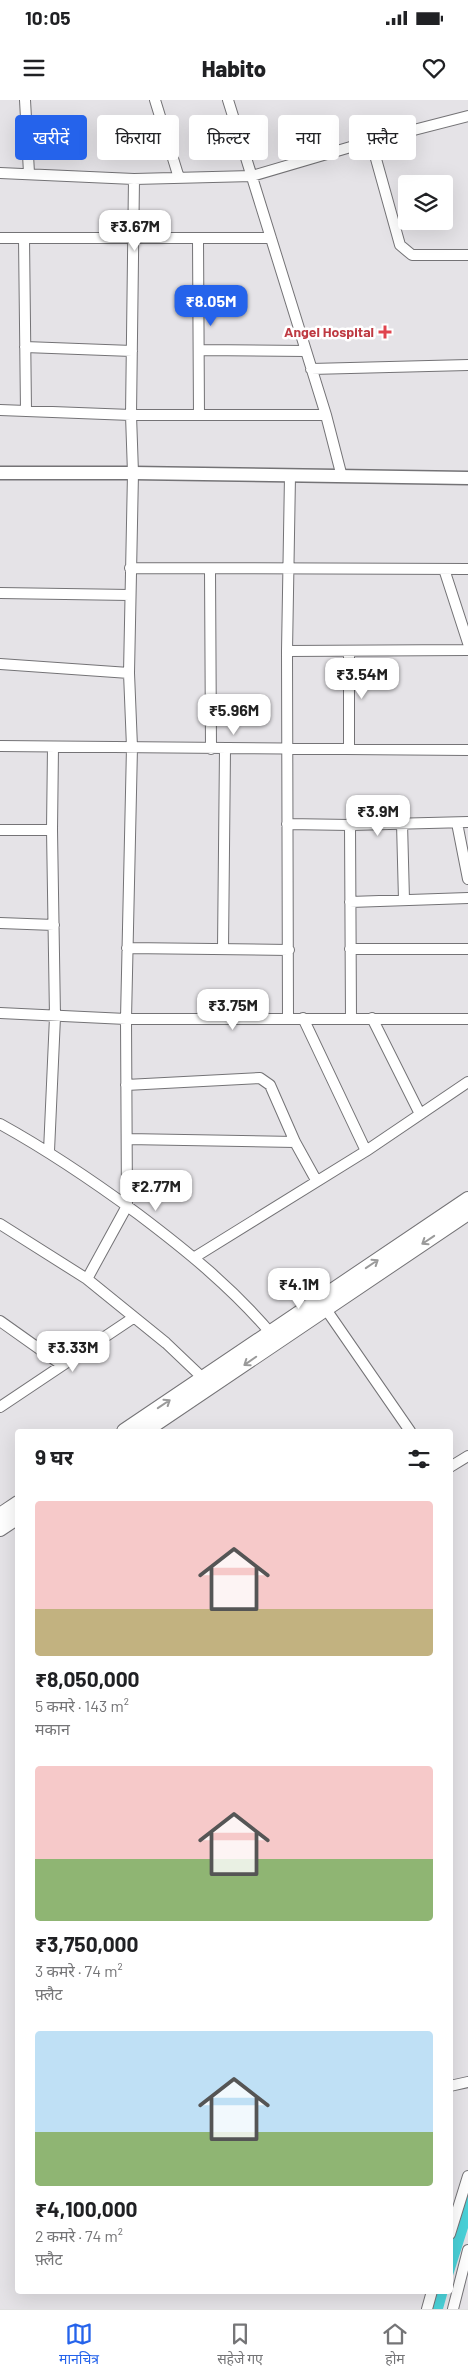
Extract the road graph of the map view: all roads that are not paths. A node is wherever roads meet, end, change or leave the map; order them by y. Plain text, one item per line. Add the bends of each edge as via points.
1 (25, 100) edge
2 (155, 100) edge
3 (228, 100) edge
4 (468, 116) edge
5 (416, 129) edge
6 (349, 147) edge
7 (376, 160) edge
8 (0, 173) edge
9 (29, 173) junction
10 (252, 176) junction
11 (134, 178) junction
12 (179, 178) junction
13 (0, 238) edge
14 (24, 238) junction
15 (271, 238) junction
16 (132, 239) junction
17 (198, 239) junction
18 (468, 255) edge
19 (25, 347) junction
20 (198, 350) junction
21 (132, 351) junction
22 (306, 351) junction
23 (468, 365) edge
24 (311, 369) junction
25 (0, 410) edge
26 (26, 411) junction
27 (131, 415) junction
28 (199, 415) junction
29 (326, 415) junction
30 (133, 473) junction
31 (0, 474) edge
32 (290, 476) junction
33 (342, 477) junction
34 (468, 478) edge
35 (130, 568) junction
36 (210, 569) junction
37 (444, 569) junction
38 (468, 569) edge
39 (288, 570) junction
40 (0, 593) edge
41 (130, 595) junction
42 (468, 643) edge
43 (468, 650) edge
44 (287, 651) junction
45 (349, 651) junction
46 (0, 664) edge
47 (129, 673) junction
48 (0, 746) edge
49 (53, 747) junction
50 (132, 747) junction
51 (225, 748) junction
52 (349, 748) junction
53 (211, 749) junction
54 (288, 750) junction
55 (468, 750) edge
56 (468, 822) edge
57 (402, 823) junction
58 (457, 823) junction
59 (287, 824) junction
60 (350, 825) junction
61 (0, 830) edge
62 (52, 830) junction
63 (468, 879) edge
64 (468, 898) edge
65 (404, 900) junction
66 (350, 902) junction
67 (0, 923) edge
68 (54, 925) junction
69 (127, 948) junction
70 (223, 949) junction
71 (350, 949) junction
72 (468, 949) edge
73 (289, 950) junction
74 (0, 1013) edge
75 (55, 1017) junction
76 (288, 1018) junction
77 (303, 1018) junction
78 (351, 1018) junction
79 (372, 1018) junction
80 (126, 1019) junction
81 (468, 1019) edge
82 (468, 1082) edge
83 (126, 1084) junction
84 (420, 1114) junction
85 (0, 1124) edge
86 (127, 1139) junction
87 (295, 1142) junction
88 (49, 1151) junction
89 (366, 1151) junction
90 (316, 1180) junction
91 (468, 1199) edge
92 (127, 1206) junction
93 (468, 1213) edge
94 (0, 1224) edge
95 (195, 1257) junction
96 (87, 1279) junction
97 (322, 1305) junction
98 (133, 1318) junction
99 (0, 1321) edge
100 (274, 1337) junction
101 (62, 1365) junction
102 (208, 1382) junction
103 (0, 1407) edge
104 (127, 1429) edge
105 (148, 1429) edge
106 (409, 1429) edge
107 (468, 1456) edge
108 (453, 1465) edge
109 (15, 1506) edge
110 (0, 1515) edge
111 (15, 1519) edge
112 (0, 1528) edge
113 (468, 2082) edge
114 (453, 2085) edge
115 (468, 2176) edge
116 (453, 2224) edge
117 (468, 2251) edge
118 (463, 2293) edge
119 (431, 2294) edge
120 (427, 2309) edge
121 (453, 2309) edge

1 - 9 street
2 - 12 street
3 - 10 street
4 - 5 street
6 - 10 street
7 - 18 street via 400,245 405,251 412,255
8 - 9 street
9 - 11 street
10 - 12 street
10 - 15 street
11 - 12 street
11 - 16 street
13 - 14 street
14 - 16 street
14 - 19 street
15 - 17 street
15 - 22 street
16 - 17 street
16 - 21 street
17 - 20 street
19 - 21 street
19 - 26 street
20 - 22 street
20 - 28 street
21 - 27 street
22 - 24 street
23 - 24 street
24 - 29 street
25 - 26 street
26 - 27 street
27 - 28 street
27 - 30 street
28 - 29 street
29 - 33 street
30 - 31 street
30 - 32 street
30 - 35 street
32 - 33 street
32 - 39 street
33 - 34 street
35 - 36 street
35 - 41 street
36 - 39 street
36 - 53 street
37 - 38 street
37 - 39 street
37 - 42 street
39 - 44 street
40 - 41 street
41 - 47 street
43 - 45 street
44 - 45 street
44 - 54 street
45 - 52 street
46 - 47 street
47 - 50 street
48 - 49 street
49 - 50 street
49 - 62 street
50 - 53 street
50 - 69 street
51 - 53 street
51 - 54 street
51 - 70 street
52 - 54 street
52 - 55 street
54 - 59 street
56 - 58 street
57 - 58 street
57 - 60 street
57 - 65 street
58 - 63 street
59 - 60 street
59 - 73 street
60 - 66 street
61 - 62 street
62 - 68 street
64 - 65 street
65 - 66 street
66 - 71 street
67 - 68 street
68 - 75 street
69 - 70 street
69 - 80 street
70 - 73 street
71 - 72 street
71 - 78 street
73 - 76 street
74 - 75 street
75 - 80 street
75 - 88 street
76 - 77 street
76 - 80 street
77 - 78 street
77 - 89 street
78 - 79 street
79 - 81 street
79 - 84 street
80 - 83 street
82 - 84 street
83 - 86 street
83 - 87 street via 260,1078 270,1085
84 - 89 street
85 - 88 street
86 - 87 street
86 - 92 street
87 - 90 street
88 - 92 street
89 - 90 street
90 - 95 street
97 -> 91 main road
92 - 95 street
92 - 96 street
93 -> 97 main road
94 - 96 street
95 - 100 street
96 - 98 street
97 - 100 main road
97 - 106 street
98 - 101 street
98 - 102 street
99 - 101 street
100 - 102 main road
101 - 103 street
104 -> 102 main road
102 - 105 main road
107 - 108 street
109 - 110 main road
111 - 112 main road
113 - 114 street
115 - 116 street
117 - 118 street
118 - 121 street
119 - 120 street

